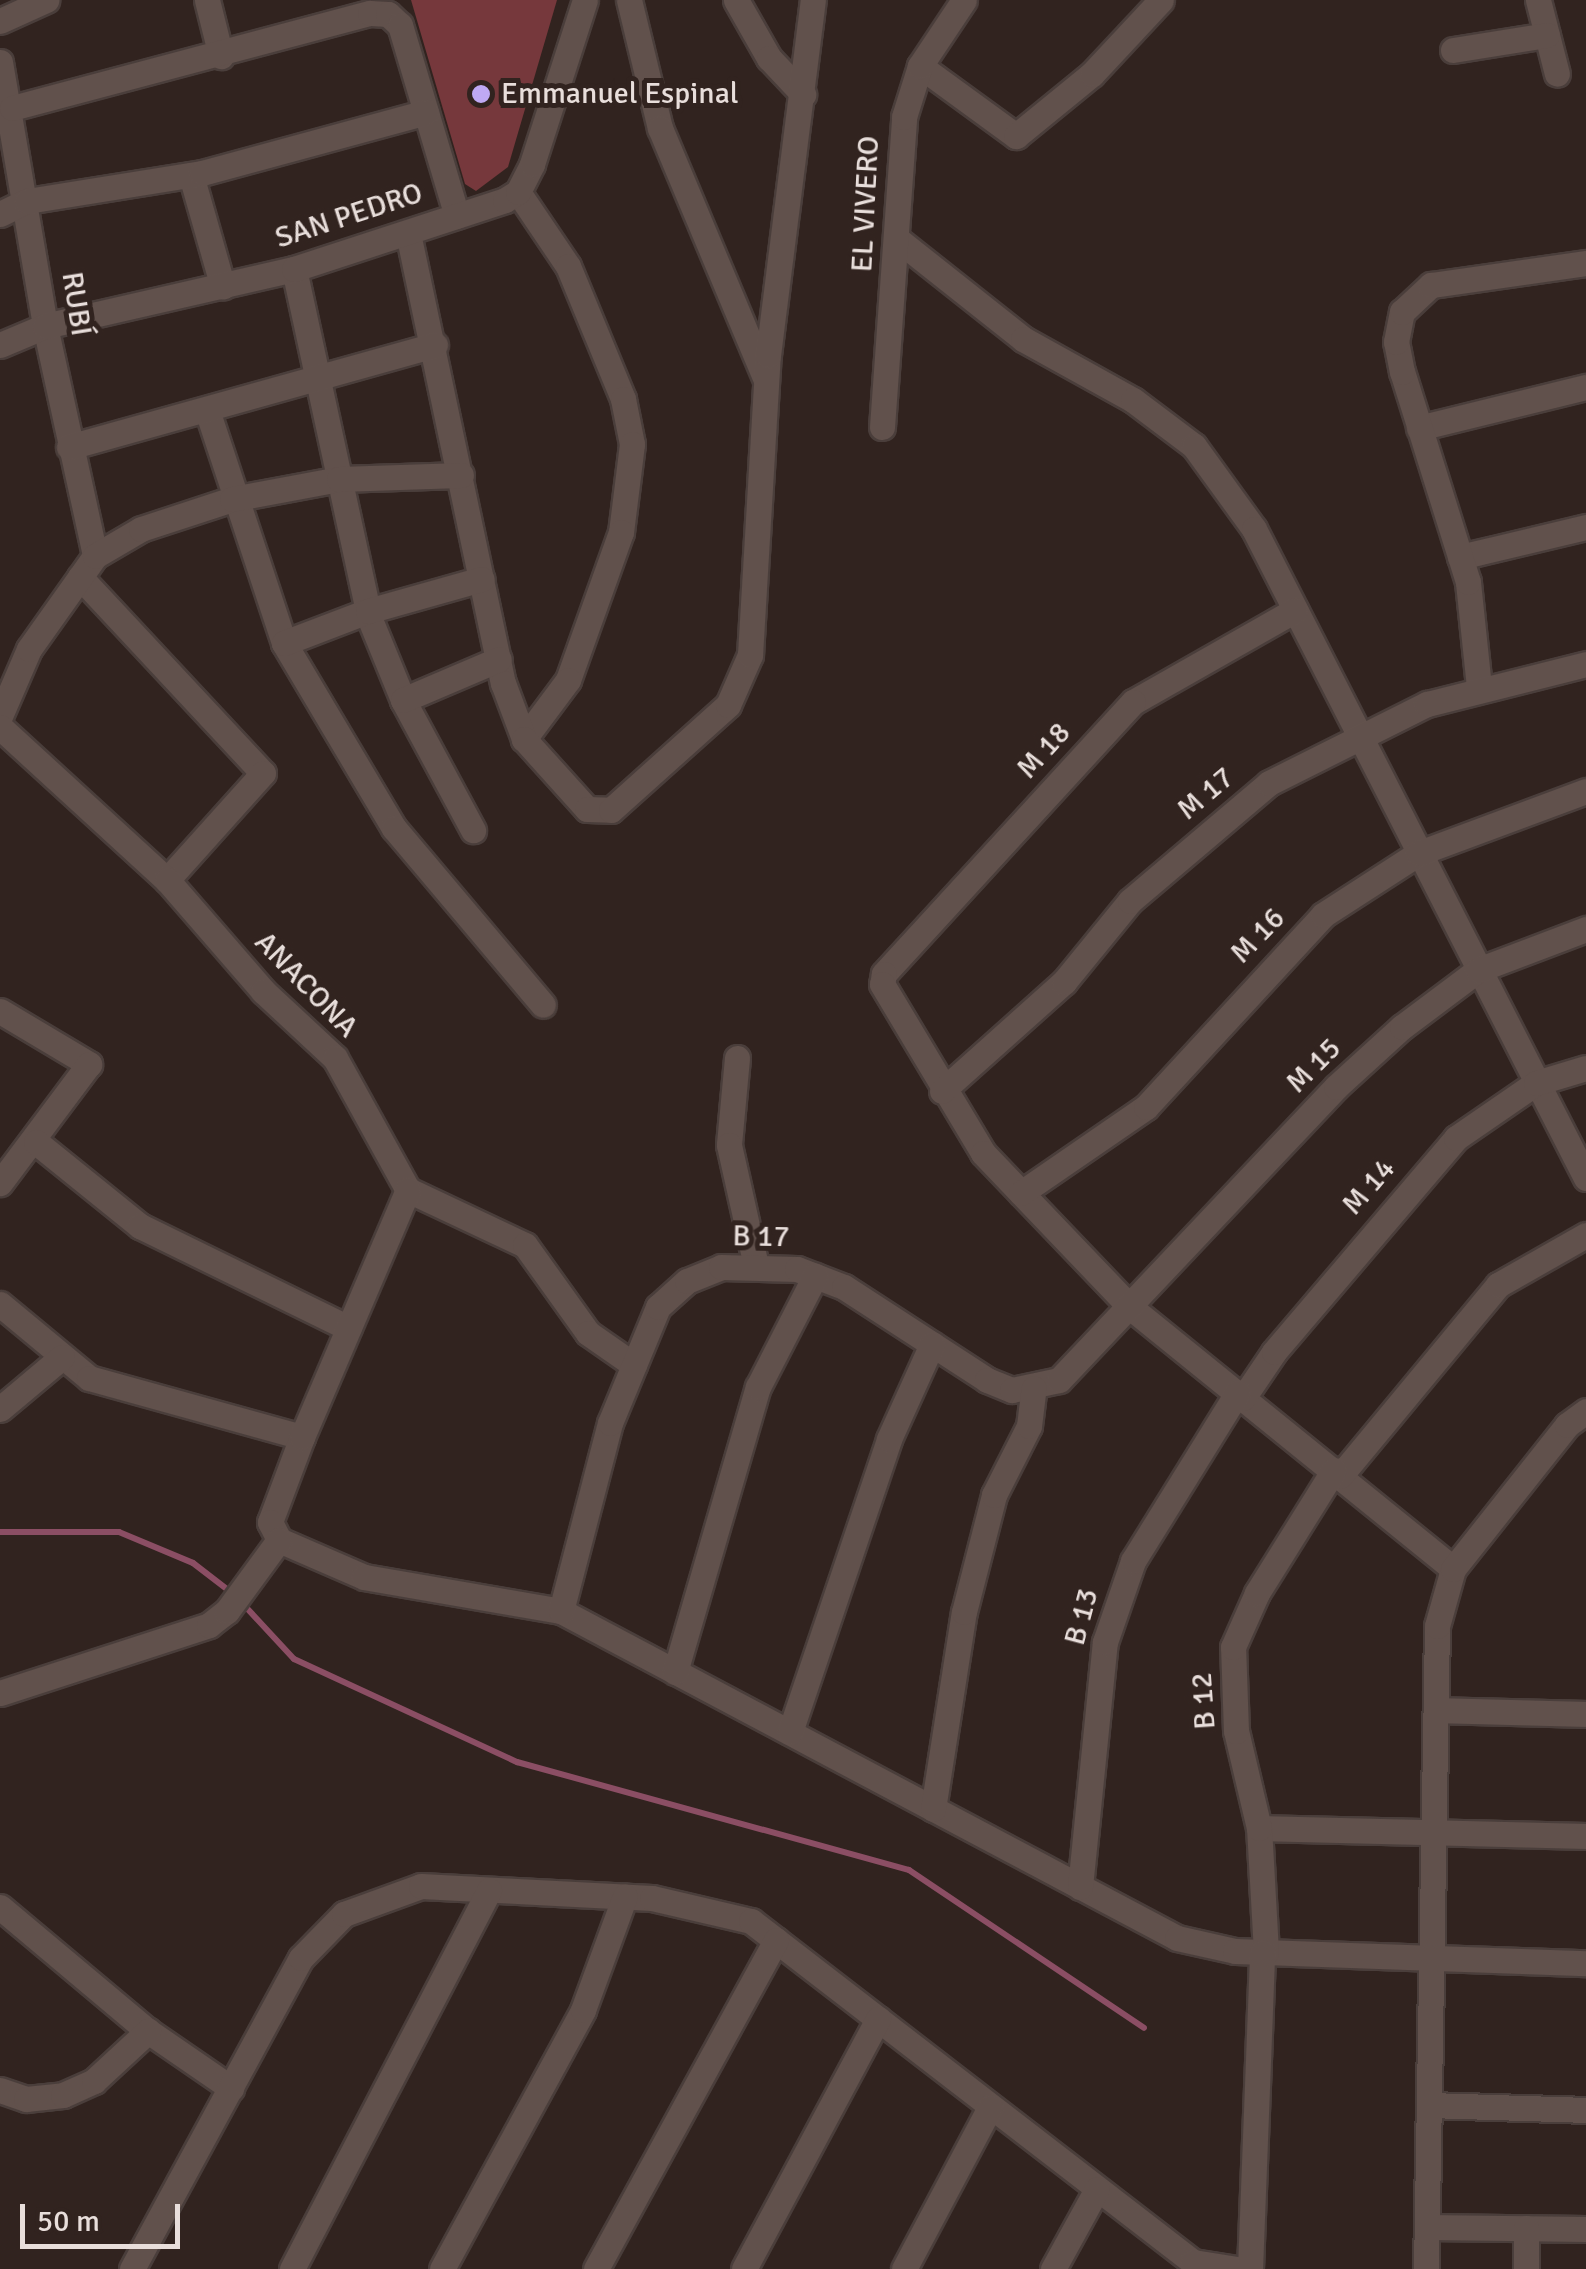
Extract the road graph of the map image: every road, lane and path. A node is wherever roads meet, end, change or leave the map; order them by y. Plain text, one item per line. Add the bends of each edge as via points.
1 (46, 0) edge
2 (208, 0) edge
3 (585, 0) edge
4 (629, 0) edge
5 (736, 0) edge
6 (813, 0) edge
7 (964, 0) edge
8 (1161, 0) edge
9 (1538, 0) edge
10 (0, 21) edge
11 (1547, 35) junction
12 (1453, 50) dead end
13 (221, 56) junction
14 (0, 62) edge
15 (920, 66) junction
16 (1556, 74) dead end
17 (803, 94) junction
18 (12, 108) junction
19 (426, 112) junction
20 (8, 143) edge
21 (191, 175) junction
22 (518, 192) junction
23 (27, 201) junction
24 (0, 214) edge
25 (457, 216) junction
26 (408, 233) junction
27 (897, 239) junction
28 (1586, 263) edge
29 (294, 269) junction
30 (223, 287) junction
31 (45, 326) junction
32 (0, 346) edge
33 (435, 346) junction
34 (316, 376) junction
35 (766, 381) junction
36 (1586, 387) edge
37 (206, 410) junction
38 (882, 427) dead end
39 (1419, 428) junction
40 (69, 447) junction
41 (461, 475) junction
42 (339, 479) junction
43 (232, 499) junction
44 (1586, 528) edge
45 (1460, 557) junction
46 (88, 567) junction
47 (482, 580) junction
48 (1295, 610) junction
49 (368, 611) junction
50 (284, 643) junction
51 (499, 660) junction
52 (1586, 664) edge
53 (1479, 687) junction
54 (403, 700) junction
55 (0, 716) edge
56 (0, 727) edge
57 (1359, 735) junction
58 (524, 739) junction
59 (1586, 791) edge
60 (473, 830) dead end
61 (1419, 853) junction
62 (167, 880) junction
63 (1586, 930) edge
64 (1478, 970) junction
65 (543, 1005) dead end
66 (0, 1011) edge
67 (738, 1058) dead end
68 (1586, 1068) edge
69 (1536, 1083) junction
70 (942, 1091) junction
71 (36, 1142) junction
72 (1586, 1178) edge
73 (0, 1183) edge
74 (408, 1190) junction
75 (1021, 1193) junction
76 (1586, 1235) edge
77 (756, 1266) junction
78 (815, 1276) junction
79 (0, 1304) edge
80 (1130, 1307) junction
81 (348, 1328) junction
82 (932, 1344) junction
83 (62, 1358) junction
84 (634, 1366) junction
85 (1034, 1388) junction
86 (1240, 1396) junction
87 (0, 1409) edge
88 (1586, 1411) edge
89 (302, 1438) junction
90 (1337, 1473) junction
91 (278, 1540) junction
92 (1453, 1569) junction
93 (560, 1611) junction
94 (675, 1672) junction
95 (0, 1693) edge
96 (1436, 1710) junction
97 (1586, 1714) edge
98 (790, 1732) junction
99 (933, 1808) junction
100 (1259, 1828) junction
101 (1434, 1834) junction
102 (1586, 1836) edge
103 (1080, 1887) junction
104 (489, 1890) junction
105 (624, 1896) junction
106 (0, 1907) edge
107 (776, 1940) junction
108 (1264, 1952) junction
109 (1432, 1956) junction
110 (1586, 1963) edge
111 (878, 2019) junction
112 (148, 2031) junction
113 (231, 2088) junction
114 (0, 2090) edge
115 (1429, 2105) junction
116 (990, 2107) junction
117 (1586, 2110) edge
118 (1097, 2189) junction
119 (1427, 2227) junction
120 (1526, 2228) junction
121 (1586, 2229) edge
122 (132, 2269) edge
123 (292, 2269) edge
124 (442, 2269) edge
125 (596, 2269) edge
126 (744, 2269) edge
127 (904, 2269) edge
128 (1053, 2269) edge
129 (1237, 2269) edge
130 (1250, 2269) edge
131 (1426, 2269) edge
132 (1526, 2269) edge

1 - 10 street
2 - 13 street
3 - 22 street
4 - 35 street via 660,128
5 - 17 street via 769,58
6 - 17 street
7 - 15 street, EL VIVERO
8 - 15 street via 1092,74 1016,136
9 - 11 street
11 - 12 street
11 - 16 street
13 - 18 street
13 - 19 street via 370,13 388,14 400,24
14 - 18 street, RUBÍ
15 - 27 street, EL VIVERO via 904,116
17 - 35 street
18 - 20 street, RUBÍ
19 - 21 street
19 - 25 street
20 - 23 street, RUBÍ
21 - 23 street
21 - 30 street
22 - 25 street, SAN PEDRO
22 - 58 street via 568,266 624,399 632,444 621,532 575,662 546,716
23 - 24 street
23 - 31 street, RUBÍ
25 - 26 street, SAN PEDRO
26 - 29 street, SAN PEDRO
26 - 33 street
27 - 38 street, EL VIVERO
27 - 48 street via 1023,339 1133,400 1194,446 1254,530
28 - 39 street via 1431,286 1402,312 1396,342
29 - 30 street, SAN PEDRO
29 - 34 street
30 - 31 street, SAN PEDRO
31 - 32 street, SAN PEDRO
31 - 40 street, RUBÍ
33 - 34 street
33 - 41 street
34 - 37 street
34 - 42 street
35 - 58 street via 750,655 728,704 611,810 586,809
36 - 39 street
37 - 40 street
37 - 43 street
39 - 45 street
40 - 46 street, RUBÍ
41 - 42 street
41 - 47 street
42 - 43 street
42 - 49 street
43 - 46 street via 141,530
43 - 50 street
44 - 45 street
45 - 53 street
46 - 55 street via 29,648
46 - 62 street via 263,772
47 - 49 street
47 - 51 street
48 - 57 street
48 - 70 street, M 18 via 1133,702 884,974 882,984
49 - 50 street
49 - 54 street
50 - 65 street via 394,828
51 - 54 street
51 - 58 street
52 - 53 street, M 17
53 - 57 street, M 17
54 - 60 street
56 - 62 street, ANACONA
57 - 61 street
57 - 70 street, M 17 via 1270,783 1144,889 1064,982
59 - 61 street, M 16
61 - 64 street
61 - 75 street, M 16 via 1323,915 1146,1108
62 - 74 street, ANACONA via 263,991 335,1058
63 - 64 street, M 15
64 - 69 street
64 - 80 street, M 15 via 1336,1087
66 - 71 street via 89,1064
67 - 77 street via 729,1145
68 - 69 street, M 14
69 - 72 street
69 - 86 street, M 14 via 1456,1138
70 - 75 street via 982,1153
71 - 73 street
71 - 81 street via 140,1226
74 - 81 street
74 - 84 street via 525,1245 588,1334
75 - 80 street
76 - 90 street, B 12 via 1498,1285
77 - 78 street, B 17
77 - 84 street, B 17 via 721,1267 687,1280 658,1307
78 - 82 street, B 17
78 - 94 street via 758,1387
79 - 83 street
80 - 85 street via 1059,1380
80 - 86 street
81 - 89 street
82 - 85 street, B 17 via 987,1380 1012,1390
82 - 98 street via 890,1439
83 - 87 street
83 - 89 street via 88,1378
84 - 93 street, B 17 via 610,1423
85 - 99 street via 1029,1426 994,1495 964,1612
86 - 90 street
86 - 103 street, B 13 via 1132,1561 1105,1642
88 - 92 street via 1567,1425
89 - 91 street via 270,1522
90 - 92 street
90 - 100 street, B 12 via 1257,1593 1233,1647 1236,1731
91 - 93 street via 364,1577
91 - 95 street via 228,1611 208,1625
92 - 96 street via 1437,1626
93 - 94 street
94 - 98 street
96 - 97 street
96 - 101 street
98 - 99 street
99 - 103 street
100 - 101 street
100 - 108 street, B 12
101 - 102 street
101 - 109 street
103 - 108 street via 1176,1938
104 - 105 street
104 - 113 street via 421,1886 344,1914 301,1958
104 - 123 street
105 - 107 street via 751,1921
105 - 124 street via 583,2010
106 - 112 street
107 - 111 street
107 - 125 street
108 - 109 street
108 - 130 street, B 12
109 - 110 street
109 - 115 street
111 - 116 street
111 - 126 street
112 - 113 street
112 - 114 street via 94,2081 63,2095 26,2100
113 - 122 street
115 - 117 street
115 - 119 street
116 - 118 street
116 - 127 street
118 - 128 street
118 - 129 street via 1194,2262
119 - 120 street
119 - 131 street
120 - 121 street
120 - 132 street

